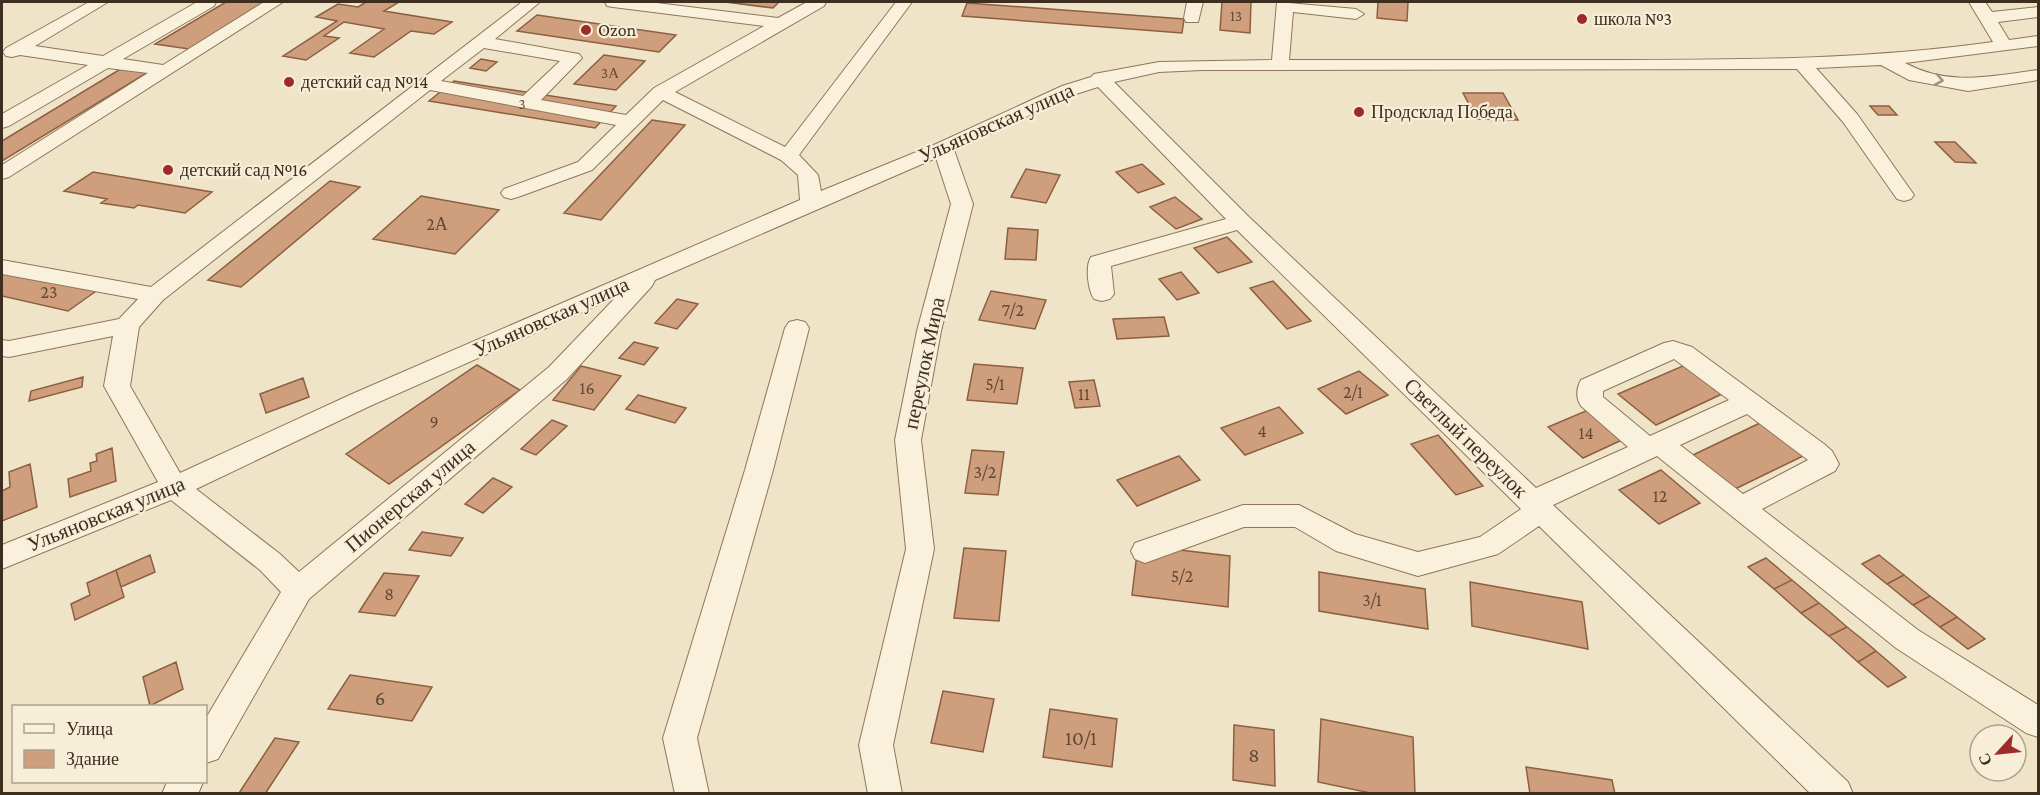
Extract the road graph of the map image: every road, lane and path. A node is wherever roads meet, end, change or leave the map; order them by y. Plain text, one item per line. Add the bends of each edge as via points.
1 (100, 2) edge
2 (208, 2) edge
3 (275, 2) edge
4 (532, 2) edge
5 (613, 2) edge
6 (818, 2) edge
7 (904, 2) edge
8 (1977, 2) edge
9 (2029, 2) edge
10 (1285, 4) edge
11 (2038, 10) edge
12 (1356, 13) edge
13 (1988, 18) junction
14 (780, 23) junction
15 (480, 42) junction
16 (2031, 42) edge
17 (2004, 46) junction
18 (9, 53) edge
19 (1884, 59) junction
20 (2038, 61) edge
21 (107, 62) junction
22 (1802, 63) junction
23 (1280, 65) junction
24 (163, 70) junction
25 (2038, 75) edge
26 (1100, 78) junction
27 (425, 84) junction
28 (661, 92) junction
29 (526, 104) junction
30 (2, 122) edge
31 (631, 122) junction
32 (943, 148) junction
33 (788, 156) junction
34 (2, 173) edge
35 (511, 193) dead end
36 (1904, 195) dead end
37 (810, 203) junction
38 (1241, 222) junction
39 (2, 267) edge
40 (652, 273) junction
41 (1102, 294) dead end
42 (155, 295) junction
43 (127, 325) junction
44 (797, 328) dead end
45 (2, 348) edge
46 (1749, 402) junction
47 (1654, 446) junction
48 (174, 487) junction
49 (1749, 503) dead end
50 (1537, 506) junction
51 (1145, 551) dead end
52 (2, 557) edge
53 (298, 590) junction
54 (2038, 722) edge
55 (207, 746) edge
56 (692, 794) edge
57 (885, 794) edge
58 (1836, 794) edge

1 - 18 street
2 - 21 street
3 - 24 street
4 - 15 street
5 - 14 street
6 - 14 street
7 - 33 street
8 - 13 street
9 - 11 street
10 - 12 street
10 - 23 street
11 - 13 street
13 - 17 street
14 - 28 street
15 - 27 street
15 - 29 street via 573,58
16 - 17 street, Ульяновская улица
16 - 20 street
17 - 19 street, Ульяновская улица
18 - 21 street
19 - 22 street, Ульяновская улица
19 -> 25 street via 1915,76 1968,85
21 - 24 street
21 - 30 street
22 - 23 street, Ульяновская улица
22 - 36 street via 1850,118
23 - 26 street, Ульяновская улица via 1159,67
24 - 34 street
26 - 32 street, Ульяновская улица
26 - 38 street, Светлый переулок
27 - 29 street
27 - 42 street
28 - 31 street
28 - 33 street
29 - 31 street
31 - 35 street via 585,166
32 - 37 street, Ульяновская улица
32 - 57 street, переулок Мира via 962,204 929,331 908,440 920,549 876,745
33 - 37 street via 806,169 811,183
37 - 40 street, Ульяновская улица
38 - 41 street via 1099,262
38 - 50 street, Светлый переулок
39 - 42 street
40 - 48 street, Ульяновская улица
40 - 53 street, Пионерская улица via 558,373
42 - 43 street
43 - 45 street
43 - 48 street via 117,386
44 - 56 street via 680,738
46 - 47 street
46 - 47 street via 1673,349 1590,386 1590,400
46 - 49 street via 1815,451 1825,464
47 - 50 street
47 - 54 street via 1907,639
48 - 52 street, Ульяновская улица
48 - 53 street via 270,562
50 - 51 street via 1488,546 1418,564 1346,543 1299,516 1243,516
50 - 58 street, Светлый переулок
53 - 55 street, Пионерская улица

